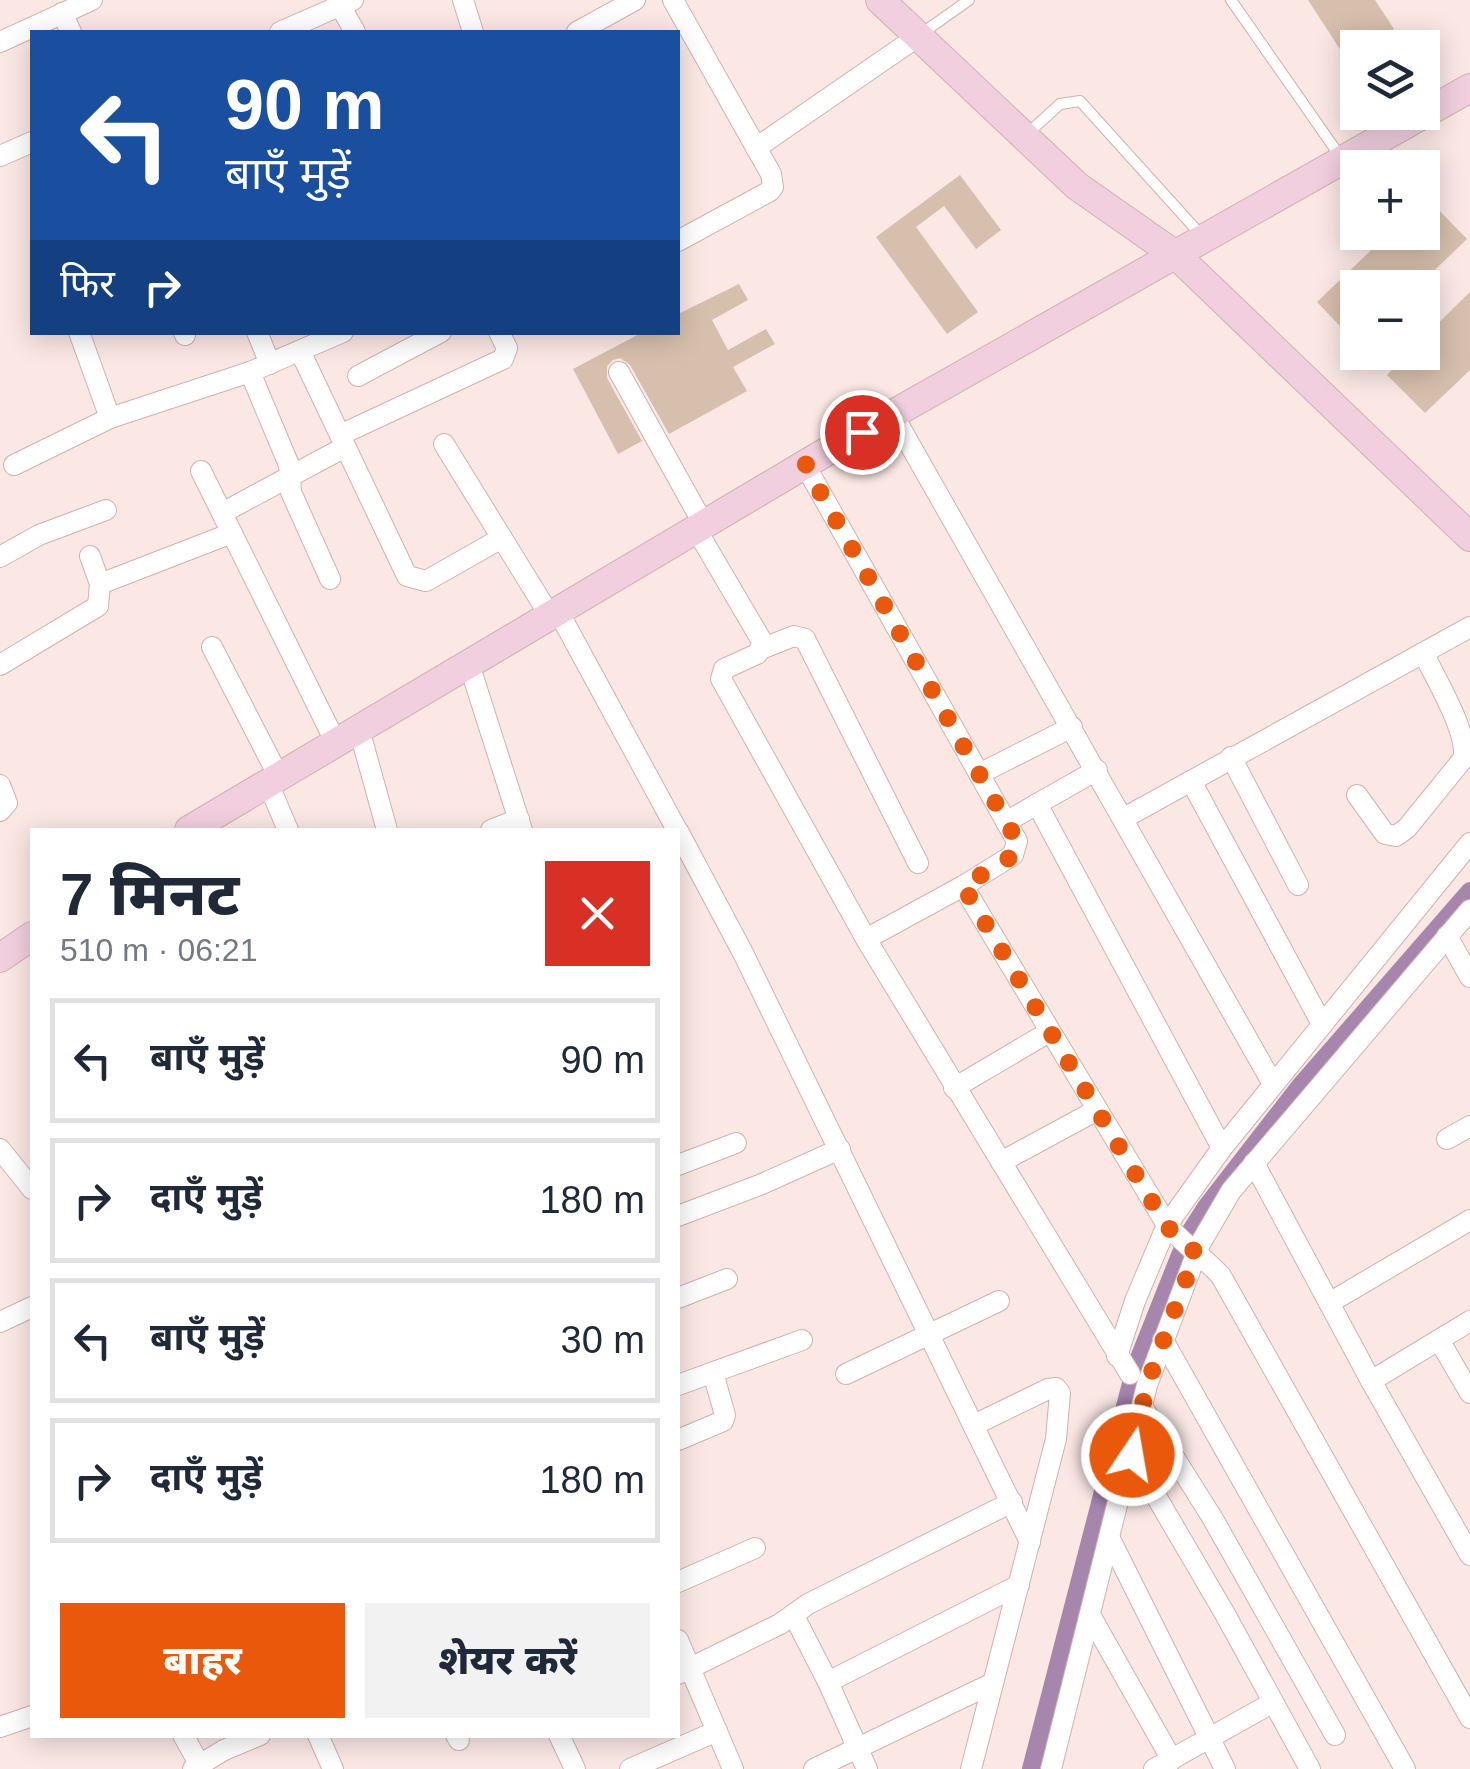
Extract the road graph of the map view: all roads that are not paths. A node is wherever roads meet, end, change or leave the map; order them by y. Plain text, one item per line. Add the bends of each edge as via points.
1 (92, 0) edge
2 (463, 0) edge
3 (634, 0) edge
4 (673, 0) edge
5 (880, 0) edge
6 (970, 0) edge
7 (1231, 0) edge
8 (343, 2) edge
9 (67, 22) edge
10 (36, 30) edge
11 (284, 30) edge
12 (354, 30) edge
13 (472, 30) edge
14 (580, 30) edge
15 (30, 32) edge
16 (917, 37) junction
17 (1, 39) edge
18 (1470, 88) edge
19 (1025, 136) junction
20 (30, 143) edge
21 (756, 148) junction
22 (1362, 150) edge
23 (0, 156) edge
24 (1340, 157) edge
25 (1340, 163) edge
26 (680, 240) edge
27 (1205, 240) junction
28 (1177, 256) junction
29 (79, 335) edge
30 (257, 335) edge
31 (337, 335) edge
32 (436, 335) edge
33 (500, 335) edge
34 (300, 351) junction
35 (270, 364) junction
36 (250, 372) junction
37 (619, 372) dead end
38 (358, 376) dead end
39 (892, 415) junction
40 (110, 418) junction
41 (343, 441) junction
42 (444, 444) dead end
43 (14, 465) dead end
44 (805, 465) junction
45 (201, 471) dead end
46 (290, 478) junction
47 (106, 510) dead end
48 (222, 513) junction
49 (700, 527) junction
50 (232, 533) junction
51 (502, 538) junction
52 (1470, 538) edge
53 (90, 556) dead end
54 (0, 557) edge
55 (330, 579) dead end
56 (100, 584) junction
57 (554, 614) junction
58 (1470, 627) edge
59 (212, 647) dead end
60 (762, 649) junction
61 (1424, 654) junction
62 (468, 664) junction
63 (0, 665) edge
64 (1072, 727) junction
65 (348, 736) junction
66 (1230, 757) junction
67 (1096, 770) junction
68 (979, 774) junction
69 (273, 780) junction
70 (1192, 781) junction
71 (0, 786) edge
72 (1357, 796) dead end
73 (1037, 804) junction
74 (0, 811) edge
75 (1124, 818) junction
76 (1006, 822) junction
77 (521, 824) edge
78 (192, 828) edge
79 (287, 828) edge
80 (387, 828) edge
81 (675, 828) edge
82 (680, 836) edge
83 (1470, 843) edge
84 (918, 863) dead end
85 (963, 886) junction
86 (1298, 886) dead end
87 (1470, 910) edge
88 (1446, 936) junction
89 (866, 939) junction
90 (1470, 977) edge
91 (1322, 1024) junction
92 (1049, 1032) junction
93 (1274, 1084) junction
94 (954, 1088) junction
95 (1097, 1110) junction
96 (1470, 1126) edge
97 (1447, 1140) dead end
98 (736, 1142) dead end
99 (1222, 1148) junction
100 (0, 1149) edge
101 (840, 1150) junction
102 (1002, 1162) junction
103 (1254, 1163) junction
104 (680, 1164) edge
105 (30, 1186) edge
106 (680, 1215) edge
107 (1166, 1225) junction
108 (1468, 1226) edge
109 (1196, 1252) junction
110 (727, 1280) dead end
111 (680, 1297) edge
112 (999, 1301) dead end
113 (1329, 1303) junction
114 (30, 1307) edge
115 (1470, 1321) edge
116 (0, 1322) edge
117 (928, 1336) junction
118 (802, 1340) dead end
119 (1163, 1340) junction
120 (1439, 1340) junction
121 (1117, 1356) junction
122 (712, 1372) junction
123 (846, 1374) dead end
124 (1371, 1381) junction
125 (680, 1384) edge
126 (1140, 1387) junction
127 (1470, 1393) edge
128 (974, 1425) junction
129 (680, 1439) edge
130 (1132, 1455) junction
131 (1012, 1502) junction
132 (1110, 1539) junction
133 (1030, 1542) junction
134 (755, 1548) dead end
135 (1470, 1555) edge
136 (680, 1581) edge
137 (1019, 1585) junction
138 (1090, 1615) junction
139 (794, 1616) junction
140 (684, 1671) edge
141 (828, 1682) junction
142 (991, 1684) junction
143 (1272, 1704) junction
144 (30, 1717) edge
145 (1470, 1718) edge
146 (0, 1728) edge
147 (717, 1731) junction
148 (1335, 1735) dead end
149 (184, 1738) edge
150 (254, 1738) edge
151 (319, 1738) edge
152 (560, 1738) edge
153 (1208, 1739) junction
154 (859, 1749) junction
155 (1163, 1764) edge
156 (199, 1767) edge
157 (333, 1769) edge
158 (575, 1769) edge
159 (630, 1769) edge
160 (732, 1769) edge
161 (814, 1769) edge
162 (868, 1769) edge
163 (972, 1769) edge
164 (1050, 1769) edge
165 (1225, 1769) edge
166 (1310, 1769) edge
167 (1405, 1769) edge

1 - 9 street
2 - 13 street
3 - 14 street
4 - 21 street
5 - 16 main road
6 - 16 lane
7 - 24 lane
8 - 11 street
8 - 12 street
9 - 10 street
15 - 17 street
16 - 19 main road
16 - 21 street
18 - 22 main road
19 - 27 lane via 1060,104 1080,101
19 - 28 main road via 1078,186
20 - 23 street
21 - 26 street via 773,180 770,191
25 - 27 main road
27 - 28 main road
28 - 39 main road
28 - 52 main road
29 - 40 street
30 - 35 street
31 - 34 street
32 - 38 street
33 - 41 street via 507,348 503,359
34 - 35 street
34 - 41 street
35 - 36 street
36 - 40 street
36 - 46 street
37 - 49 street
39 - 44 main road
39 - 64 street
40 - 43 street
41 - 46 street
41 - 51 street via 412,580 426,582
42 - 51 street
44 - 49 main road
44 - 68 street
45 - 48 street
46 - 48 street
46 - 55 street
47 - 54 street
48 - 50 street
49 - 57 main road
49 - 60 street via 758,629
50 - 56 street
50 - 65 street
51 - 57 street
53 - 56 street
56 - 63 street via 93,610
57 - 62 main road
57 - 81 street
58 - 61 street
59 - 69 street
60 - 84 street via 794,636 805,639
60 - 89 street via 727,667 721,680
61 - 66 street
61 - 72 street via 1462,736 1462,759 1396,836 1385,834
62 - 65 main road
62 - 77 street
64 - 67 street
64 - 68 street
65 - 69 main road
65 - 80 street
66 - 70 street
66 - 86 street
67 - 73 street
67 - 75 street
68 - 76 street
69 - 78 main road
69 - 79 street
70 - 75 street
70 - 91 street
71 - 74 street via 7,803
73 - 76 street
73 - 99 street
75 - 93 street
76 - 85 street via 1017,850
82 - 101 street
83 - 91 street
85 - 89 street
85 - 92 street
87 - 88 street
88 - 90 street
88 - 103 street
89 - 94 street
91 - 93 street
92 - 94 street
92 - 95 street
93 - 99 street
94 - 102 street
95 - 102 street
95 - 107 street
96 - 97 street
98 - 104 street
99 - 107 street
100 - 105 street
101 - 106 street
101 - 117 street
102 - 121 street
103 - 109 street
103 - 113 street
107 - 109 street
107 - 121 street
108 - 113 street
109 - 119 street
109 - 145 street via 1220,1276
110 - 111 street
112 - 117 street
113 - 124 street
114 - 116 street
115 - 120 street
117 - 123 street
117 - 128 street
118 - 122 street
119 - 126 street
119 - 167 street
120 - 124 street
120 - 127 street
121 - 126 street
122 - 125 street
122 - 129 street via 723,1421
124 - 135 street
126 - 130 street
126 - 148 street
128 - 131 street
128 - 133 street via 1058,1390 1056,1438
130 - 132 street
130 - 143 street
131 - 133 street
131 - 139 street
132 - 138 street
132 - 153 street
133 - 137 street
134 - 136 street
137 - 141 street
137 - 142 street
138 - 155 street
138 - 164 street
139 - 140 street
139 - 141 street
140 - 147 street
141 - 154 street
142 - 154 street
142 - 163 street
143 - 153 street
143 - 166 street
144 - 146 street
147 - 159 street
147 - 160 street
149 - 156 street
150 - 156 street
151 - 157 street
152 - 158 street
153 - 155 street
153 - 165 street
154 - 161 street
154 - 162 street

